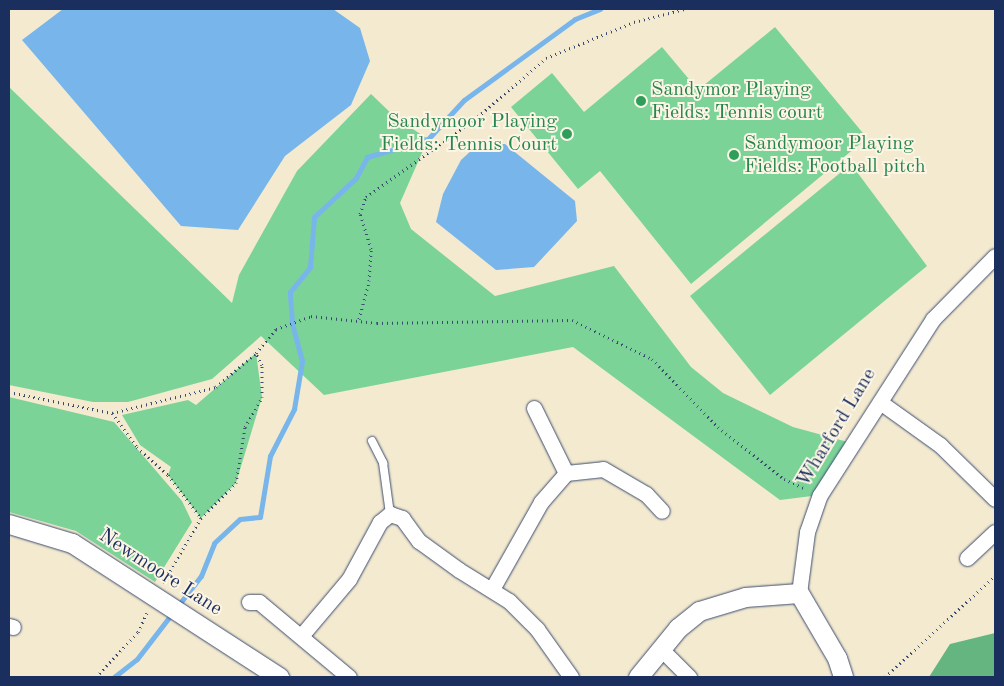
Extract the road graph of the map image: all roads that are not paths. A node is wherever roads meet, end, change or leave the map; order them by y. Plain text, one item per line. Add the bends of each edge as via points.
1 (995, 256) edge
2 (880, 402) junction
3 (534, 408) dead end
4 (372, 441) dead end
5 (566, 473) junction
6 (995, 499) edge
7 (662, 511) dead end
8 (390, 514) junction
9 (9, 524) edge
10 (995, 532) edge
11 (967, 558) dead end
12 (492, 589) junction
13 (799, 593) junction
14 (249, 602) dead end
15 (301, 636) junction
16 (661, 649) junction
17 (279, 677) edge
18 (349, 677) edge
19 (571, 677) edge
20 (638, 677) edge
21 (689, 677) edge
22 (843, 677) edge

1 - 2 street, Wharford Lane via 933,319
2 - 6 street via 940,445
2 - 13 street, Wharford Lane via 820,494 807,532
3 - 5 street
4 - 8 lane via 383,463
5 - 7 street via 603,469 646,494
5 - 12 street via 541,502
8 - 12 street via 402,518 419,541
8 - 15 street via 380,522 348,579
9 - 17 street, Newmoore Lane via 72,543
10 - 11 street
12 - 19 street via 537,629
13 - 16 street via 720,602 699,611
13 - 22 street via 837,658
14 - 15 street via 259,602
15 - 18 street
16 - 20 street
16 - 21 street

